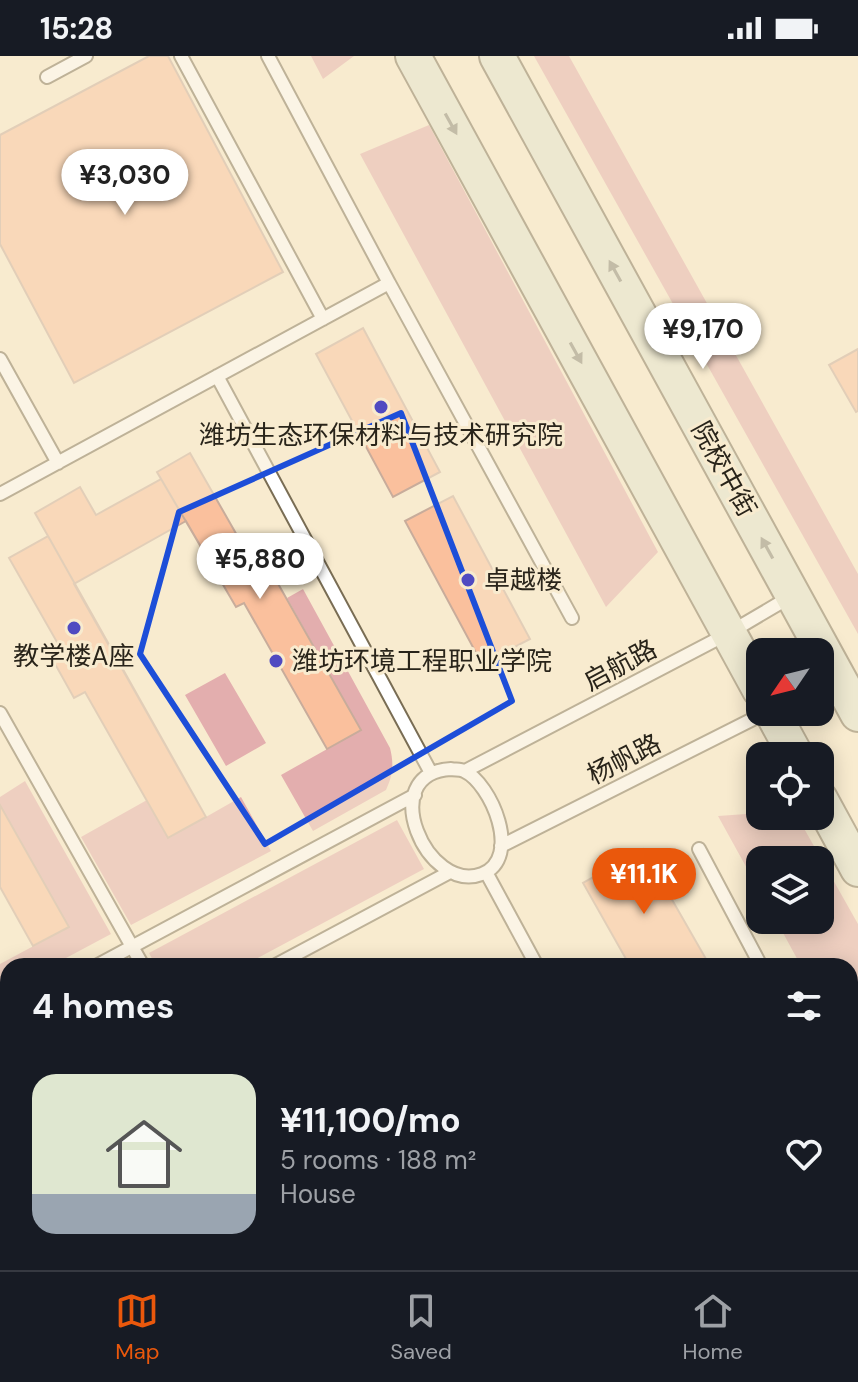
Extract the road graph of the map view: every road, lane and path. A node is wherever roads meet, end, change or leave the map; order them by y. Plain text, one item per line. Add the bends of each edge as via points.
1 (86, 56) edge
2 (181, 56) edge
3 (268, 56) edge
4 (413, 56) edge
5 (497, 56) edge
6 (47, 77) dead end
7 (389, 283) junction
8 (323, 319) junction
9 (0, 359) edge
10 (217, 376) junction
11 (58, 463) junction
12 (0, 494) edge
13 (793, 596) junction
14 (572, 618) dead end
15 (729, 633) junction
16 (746, 664) edge
17 (0, 713) edge
18 (858, 714) edge
19 (746, 724) edge
20 (465, 771) junction
21 (431, 773) junction
22 (415, 795) junction
23 (834, 825) edge
24 (501, 846) junction
25 (699, 849) dead end
26 (858, 869) edge
27 (450, 872) junction
28 (486, 872) junction
29 (132, 947) junction
30 (111, 958) edge
31 (138, 958) edge
32 (289, 958) edge
33 (533, 958) edge
34 (757, 958) edge

1 - 6 lane
2 - 8 lane
3 - 7 lane
4 -> 15 main road
13 -> 5 main road, 院校中街
7 - 8 lane
7 - 14 lane
8 - 10 lane
9 - 11 lane
10 - 11 lane
10 - 21 lane
11 - 12 lane
13 - 15 lane, 启航路
13 - 18 main road, 院校中街 via 832,676
15 - 16 main road
15 - 20 lane, 启航路
17 - 29 lane
19 - 24 lane, 杨帆路
20 - 21 lane
20 - 24 lane via 495,810
21 - 22 lane
22 - 27 lane via 411,806 417,833
22 - 29 lane
23 - 26 main road
24 - 28 lane
25 - 34 lane
27 - 28 lane
27 - 32 lane
28 - 33 lane
29 - 30 lane
29 - 31 lane

